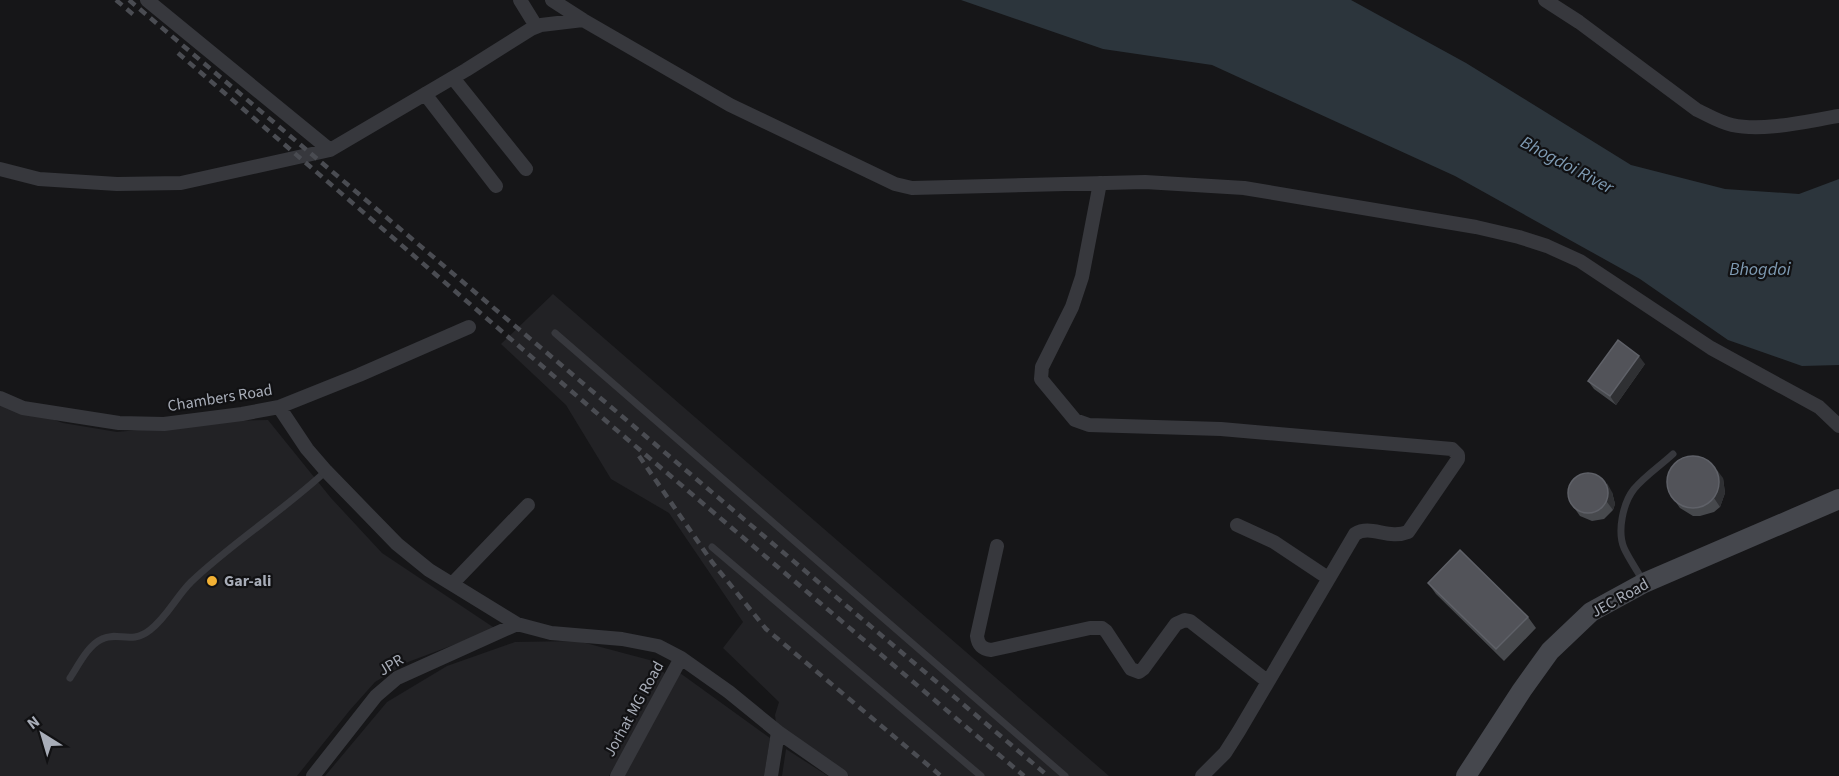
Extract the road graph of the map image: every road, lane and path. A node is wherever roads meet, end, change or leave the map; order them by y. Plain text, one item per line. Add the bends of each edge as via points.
1 (147, 0) edge
2 (520, 0) edge
3 (552, 0) edge
4 (1545, 0) edge
5 (583, 20) junction
6 (536, 27) junction
7 (453, 78) junction
8 (425, 94) junction
9 (1839, 116) edge
10 (330, 150) junction
11 (0, 169) edge
12 (526, 169) dead end
13 (1100, 183) junction
14 (496, 186) dead end
15 (469, 327) dead end
16 (555, 333) dead end
17 (0, 398) edge
18 (279, 407) junction
19 (1839, 426) edge
20 (1673, 454) dead end
21 (326, 471) junction
22 (1839, 499) edge
23 (528, 506) dead end
24 (1237, 525) dead end
25 (997, 546) dead end
26 (712, 547) dead end
27 (1328, 578) junction
28 (1644, 583) junction
29 (452, 584) junction
30 (517, 624) junction
31 (681, 658) junction
32 (70, 678) dead end
33 (1267, 681) junction
34 (778, 732) junction
35 (313, 776) edge
36 (617, 776) edge
37 (771, 776) edge
38 (841, 776) edge
39 (981, 776) edge
40 (1065, 776) edge
41 (1202, 776) edge
42 (1466, 776) edge

1 - 10 street
2 - 6 street
3 - 5 street
4 - 9 street via 1697,110 1718,120 1758,127
5 - 6 street
5 - 13 street via 730,105 894,184 912,188
6 - 7 street
7 - 8 street
7 - 12 street
8 - 10 street
8 - 14 street
10 - 11 street via 172,183 39,179
13 - 19 street via 1244,188 1476,226 1547,246 1580,261 1711,348 1819,407
13 - 27 street via 1082,277 1040,374 1075,420 1089,425 1298,434 1452,449 1458,455 1408,532 1392,536 1360,531
15 - 18 street, Chambers Road
16 - 40 lane
17 - 18 street, Chambers Road via 22,408 119,423 164,424
18 - 21 street
20 - 28 lane via 1635,489 1622,521 1624,547
21 - 29 street via 416,561
21 - 32 lane via 191,582 163,619 147,632 135,639 102,639
22 - 28 street, JEC Road
23 - 29 street
24 - 27 street via 1274,542
25 - 33 street via 977,636 985,650 1102,628 1131,669 1139,672 1176,624 1185,620
26 - 39 lane
27 - 33 street
28 - 42 street, JEC Road via 1591,612 1550,651
29 - 30 street
30 - 31 street via 551,633 639,641
30 - 35 street, JPR via 385,687
31 - 34 street
31 - 36 street, Jorhat MG Road
33 - 41 street via 1225,753
34 - 37 street
34 - 38 street

